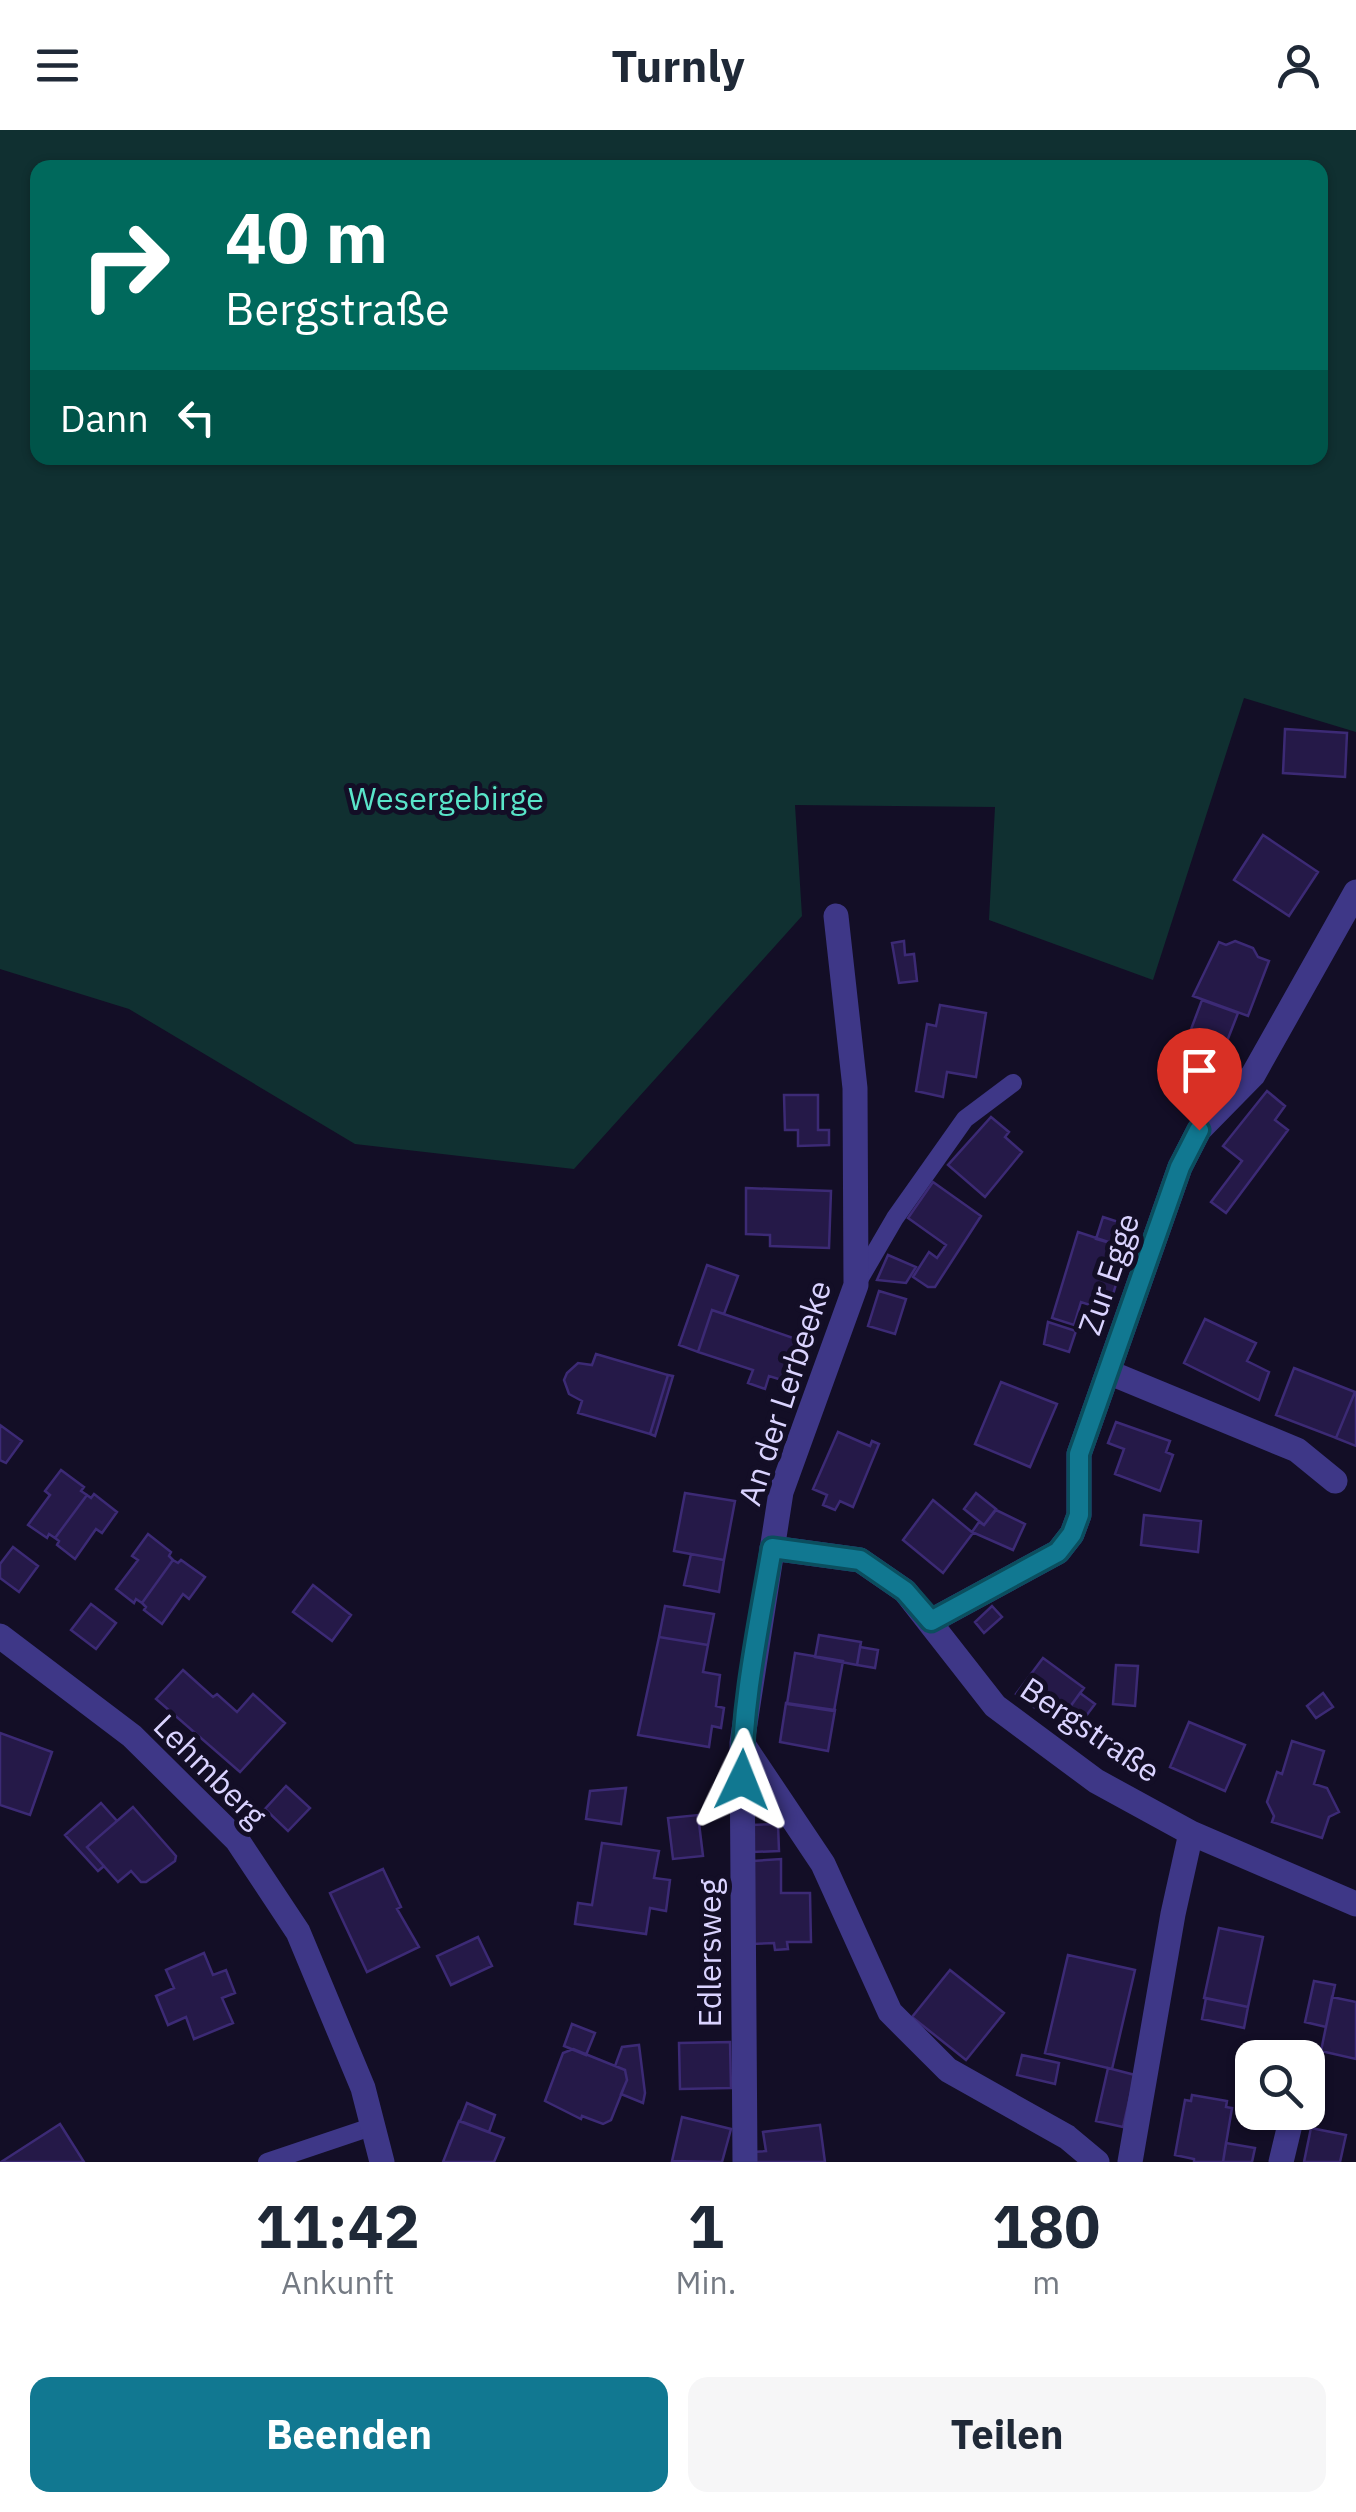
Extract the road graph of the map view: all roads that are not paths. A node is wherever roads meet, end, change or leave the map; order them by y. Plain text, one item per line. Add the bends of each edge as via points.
1 (1356, 892) edge
2 (836, 916) dead end
3 (1013, 1083) dead end
4 (856, 1285) junction
5 (1108, 1372) junction
6 (1335, 1480) dead end
7 (772, 1548) junction
8 (931, 1621) junction
9 (0, 1636) edge
10 (742, 1744) junction
11 (1192, 1833) junction
12 (1356, 1904) edge
13 (374, 2126) junction
14 (1288, 2130) edge
15 (267, 2162) edge
16 (382, 2162) edge
17 (745, 2162) edge
18 (1097, 2162) edge
19 (1130, 2162) edge
20 (1281, 2162) edge

1 - 5 street, Zur Egge via 1252,1075 1199,1130
2 - 4 street, An der Lerbeeke via 855,1088
3 - 4 lane via 966,1118
4 - 7 street, An der Lerbeeke via 781,1492
5 - 6 street, Zur Egge via 1297,1450
5 - 8 street, Zur Egge via 1079,1454 1079,1515 1072,1534 1058,1552
7 - 8 street, Bergstraße via 860,1560 905,1591
7 - 10 street, An der Lerbeeke
8 - 11 street, Bergstraße via 994,1706 1096,1781
9 - 13 street, Lehmberg via 132,1736 238,1840 298,1932
10 - 17 street, Edlersweg
10 - 18 street via 823,1864 890,2012 948,2070 1067,2136
11 - 12 street, Bergstraße
11 - 19 street
13 - 15 lane
13 - 16 street, Lehmberg
14 - 20 street

